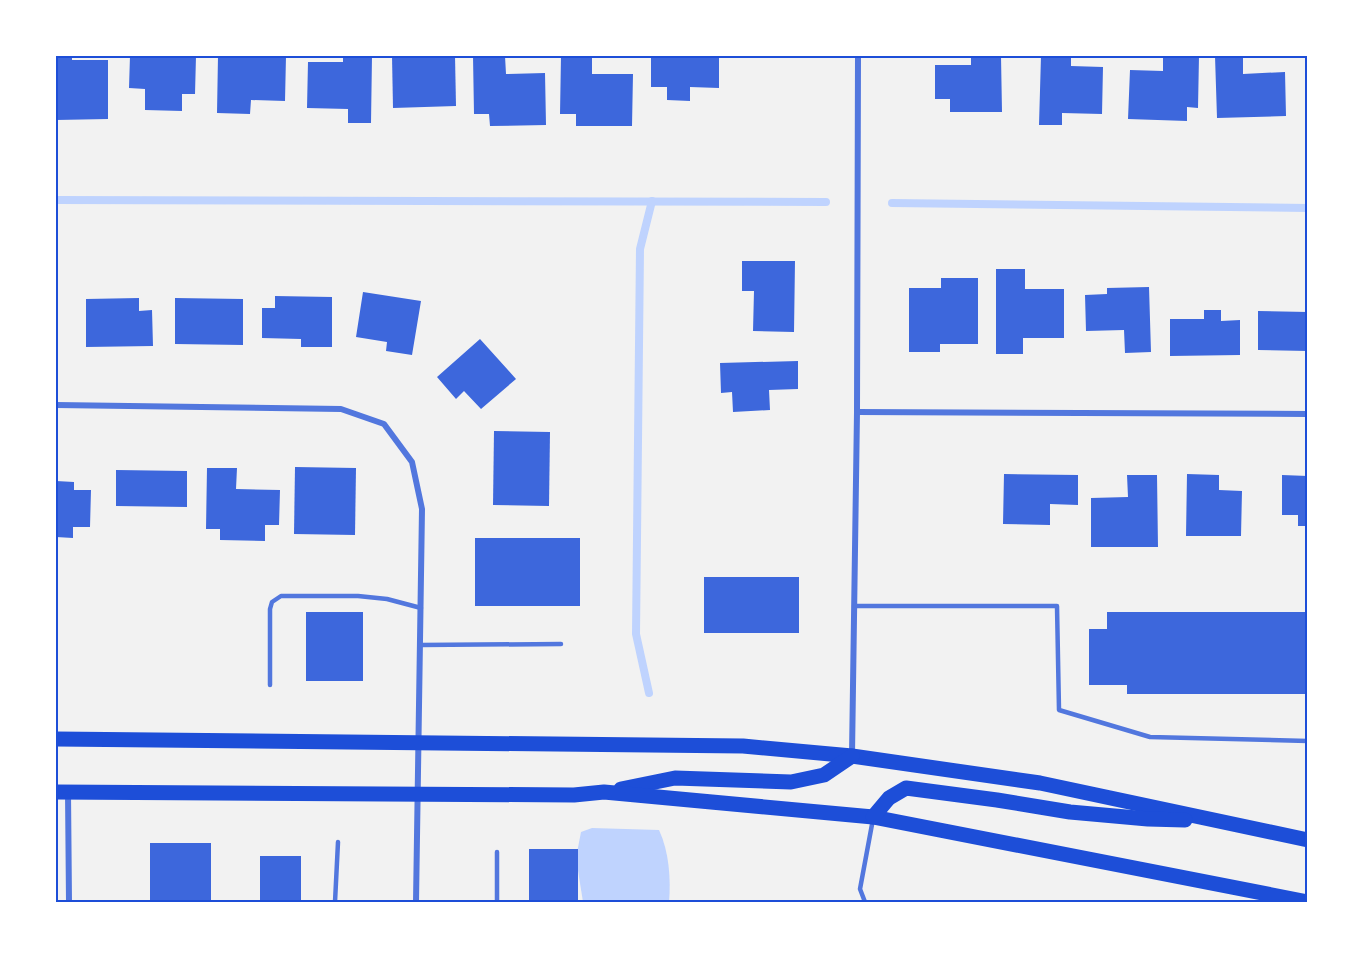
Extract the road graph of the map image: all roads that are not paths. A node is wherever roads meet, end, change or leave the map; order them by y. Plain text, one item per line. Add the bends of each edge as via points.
1 (858, 56) edge
2 (56, 405) edge
3 (857, 412) junction
4 (1308, 414) edge
5 (854, 606) junction
6 (421, 608) junction
7 (561, 644) dead end
8 (421, 645) junction
9 (270, 685) dead end
10 (56, 739) edge
11 (1308, 741) edge
12 (420, 743) junction
13 (852, 756) junction
14 (62, 792) edge
15 (604, 792) junction
16 (418, 794) junction
17 (873, 817) junction
18 (1227, 822) junction
19 (1308, 840) edge
20 (338, 842) dead end
21 (496, 852) dead end
22 (1308, 902) edge
23 (69, 903) edge
24 (335, 903) edge
25 (416, 903) edge
26 (497, 903) edge
27 (865, 903) edge

1 - 3 street
2 - 6 street via 341,409 384,424 412,462 422,509
3 - 4 street
3 - 5 street
5 - 11 lane via 1057,606 1059,710 1150,737
5 - 13 street
6 - 8 street
6 - 9 lane via 358,596 281,596 270,609
7 - 8 lane
8 - 12 street
10 - 12 main road
12 - 13 main road via 743,746
12 - 16 street
13 - 15 main road via 824,776 791,782 675,778
13 - 18 main road via 1040,783
14 - 16 main road
14 - 23 street
15 - 16 main road
15 - 17 main road
16 - 25 street
17 - 18 main road via 889,798 906,788 1070,812
17 - 22 main road
17 - 27 lane via 860,889
18 - 19 main road
20 - 24 lane
21 - 26 lane

